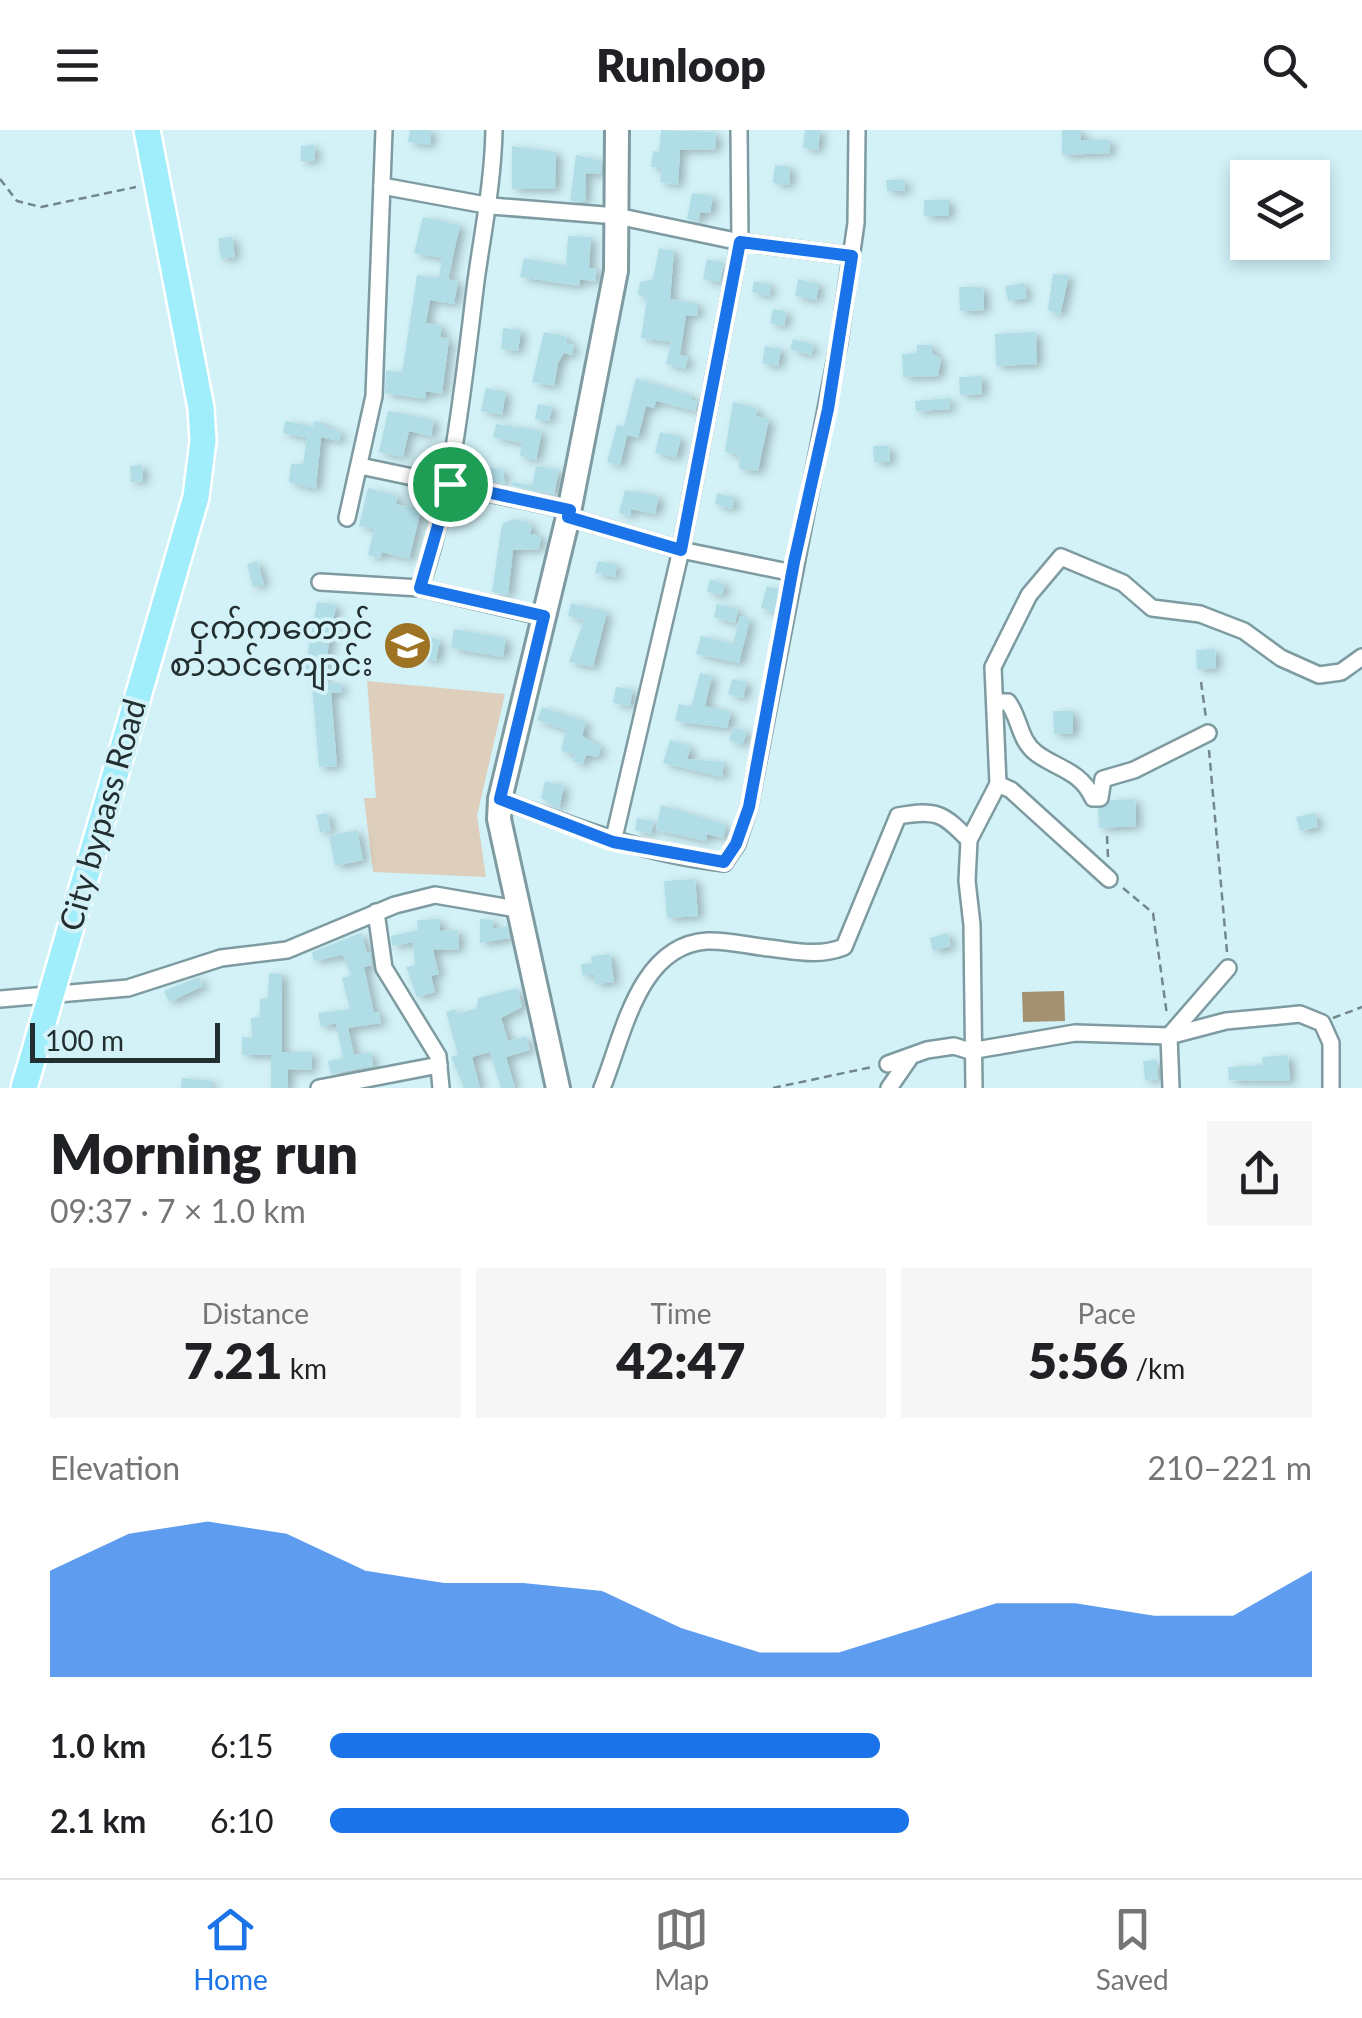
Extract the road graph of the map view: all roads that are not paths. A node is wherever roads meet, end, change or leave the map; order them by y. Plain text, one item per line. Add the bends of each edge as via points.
1 (147, 130) edge
2 (384, 130) edge
3 (494, 130) edge
4 (617, 130) edge
5 (739, 130) edge
6 (857, 130) edge
7 (382, 186) junction
8 (491, 206) junction
9 (617, 216) junction
10 (740, 242) junction
11 (852, 256) junction
12 (360, 466) junction
13 (450, 484) junction
14 (569, 514) junction
15 (346, 518) dead end
16 (681, 550) junction
17 (794, 573) junction
18 (320, 582) dead end
19 (420, 588) junction
20 (544, 616) junction
21 (1362, 656) edge
22 (995, 702) junction
23 (1208, 733) road end
24 (998, 784) junction
25 (500, 799) junction
26 (969, 840) junction
27 (613, 842) junction
28 (1109, 878) road end
29 (522, 910) junction
30 (376, 912) junction
31 (1228, 968) road end
32 (52, 992) junction
33 (0, 998) edge
34 (1170, 1036) junction
35 (970, 1051) junction
36 (908, 1059) junction
37 (888, 1064) road end
38 (440, 1066) junction
39 (24, 1088) edge
40 (320, 1088) edge
41 (441, 1088) edge
42 (558, 1088) edge
43 (602, 1088) edge
44 (890, 1088) edge
45 (974, 1088) edge
46 (1170, 1088) edge
47 (1331, 1088) edge

1 - 32 main road, City bypass Road via 203,441 196,498
2 - 7 street
3 - 8 street
4 - 9 main road
5 - 10 street
6 - 11 street
7 - 8 street
7 - 12 street via 376,377
8 - 9 street
8 - 13 street
9 - 10 street
9 - 14 main road via 616,272
10 - 11 street
10 - 16 street
11 - 17 street
12 - 13 street
12 - 15 street
13 - 14 street
13 - 19 street
14 - 16 street
14 - 20 main road
16 - 17 street
16 - 27 street
17 - 27 street via 749,807 724,862
18 - 19 street
19 - 20 street
20 - 25 main road
21 - 22 street via 1341,672 1319,676 1244,631 1200,614 1152,608 1123,583 1061,557 1029,595 993,667
22 - 23 street via 1008,702 1035,752 1064,765 1093,798 1100,798 1103,778
22 - 24 street
24 - 26 street
24 - 28 street
25 - 27 street
25 - 29 main road via 498,819
26 - 35 street
26 - 43 street via 945,815 898,816 844,947 823,955 708,941 666,958 642,985
29 - 30 street via 435,894
29 - 42 main road
30 - 32 street via 287,950 220,958 128,988
30 - 38 street via 384,968
31 - 34 street
32 - 33 street
32 - 39 main road, City bypass Road
34 - 35 street via 1075,1034
34 - 46 street
34 - 47 street via 1300,1014 1322,1022 1331,1043
35 - 36 street via 954,1046
35 - 45 street
36 - 37 street
36 - 44 street
38 - 40 street
38 - 41 street

